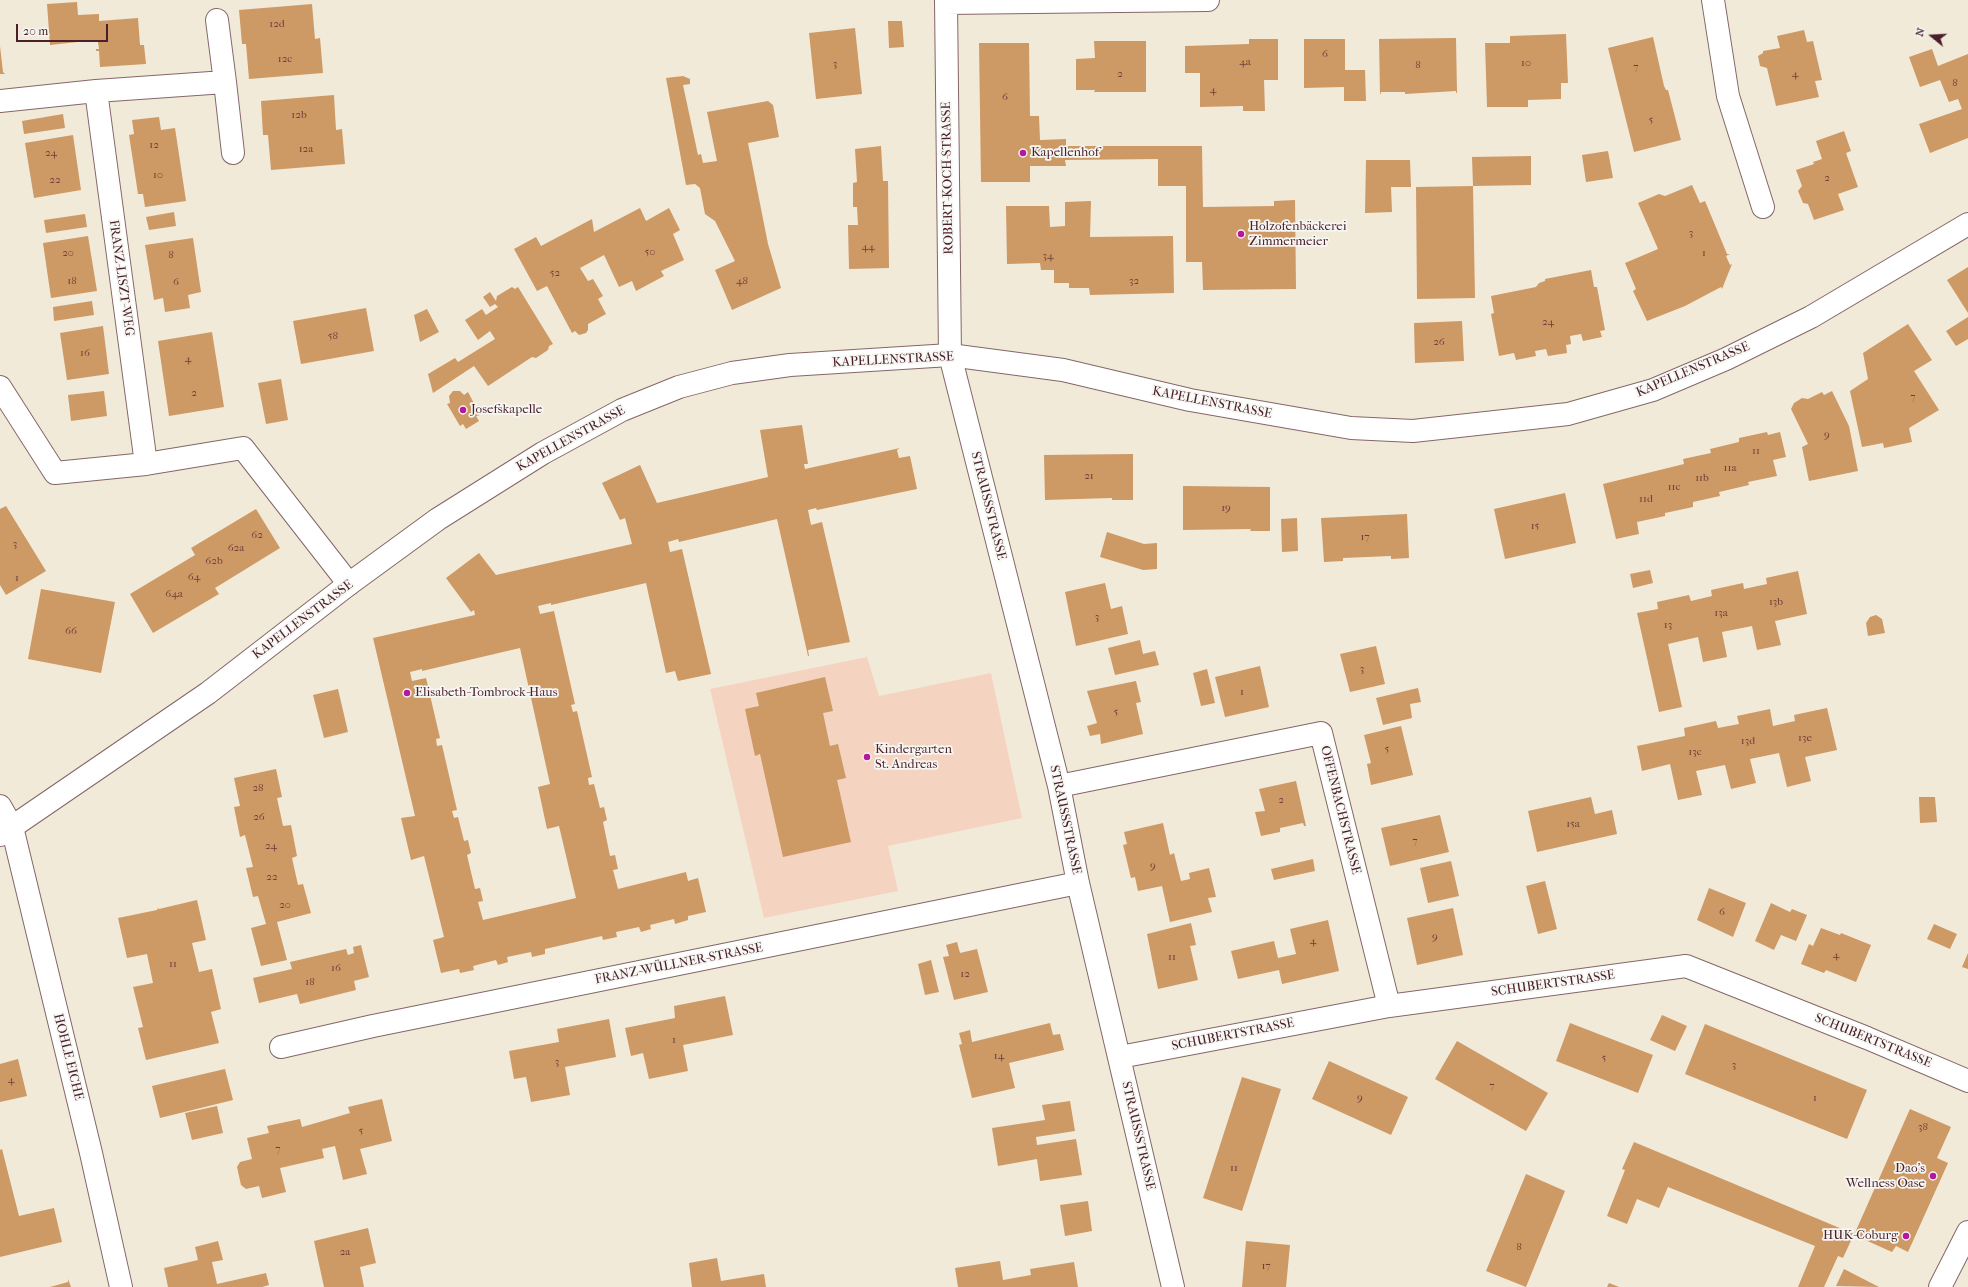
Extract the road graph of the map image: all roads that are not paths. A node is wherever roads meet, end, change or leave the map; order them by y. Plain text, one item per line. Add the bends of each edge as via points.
1 (1208, 0) edge
2 (1714, 0) edge
3 (946, 2) edge
4 (217, 20) dead end
5 (224, 82) junction
6 (96, 91) junction
7 (0, 101) edge
8 (233, 153) dead end
9 (1763, 207) dead end
10 (1968, 224) edge
11 (950, 356) junction
12 (0, 387) edge
13 (146, 464) junction
14 (349, 584) junction
15 (1058, 786) junction
16 (0, 806) edge
17 (6, 831) edge
18 (1078, 883) junction
19 (1389, 1006) junction
20 (281, 1048) dead end
21 (1120, 1057) junction
22 (1968, 1082) edge
23 (1968, 1232) edge
24 (121, 1287) edge
25 (1173, 1287) edge
26 (1940, 1287) edge

1 - 3 street
2 - 9 street via 1728,96
3 - 11 street, ROBERT-KOCH-STRASSE
4 - 5 street
5 - 6 street
5 - 8 street
6 - 7 street
6 - 13 street, FRANZ-LISZT-WEG
10 - 11 street, KAPELLENSTRASSE via 1811,317 1726,359 1653,390 1568,414 1413,431 1350,428 1190,400 1063,370
11 - 14 street, KAPELLENSTRASSE via 790,365 732,373 679,387 622,410 543,453 438,519
11 - 15 street, STRAUSSSTRASSE
12 - 13 street via 55,473
13 - 14 street via 243,448
14 - 17 street, KAPELLENSTRASSE via 208,693
15 - 18 street, STRAUSSSTRASSE
15 - 19 street, OFFENBACHSTRASSE via 1321,733
16 - 17 street, HOHLE EICHE
17 - 24 street, HOHLE EICHE via 91,1153
18 - 20 street, FRANZ-WÜLLNER-STRASSE via 373,1026
18 - 21 street, STRAUSSSTRASSE
19 - 21 street, SCHUBERTSTRASSE
19 - 22 street, SCHUBERTSTRASSE via 1686,966 1867,1038
21 - 25 street, STRAUSSSTRASSE
23 - 26 street

